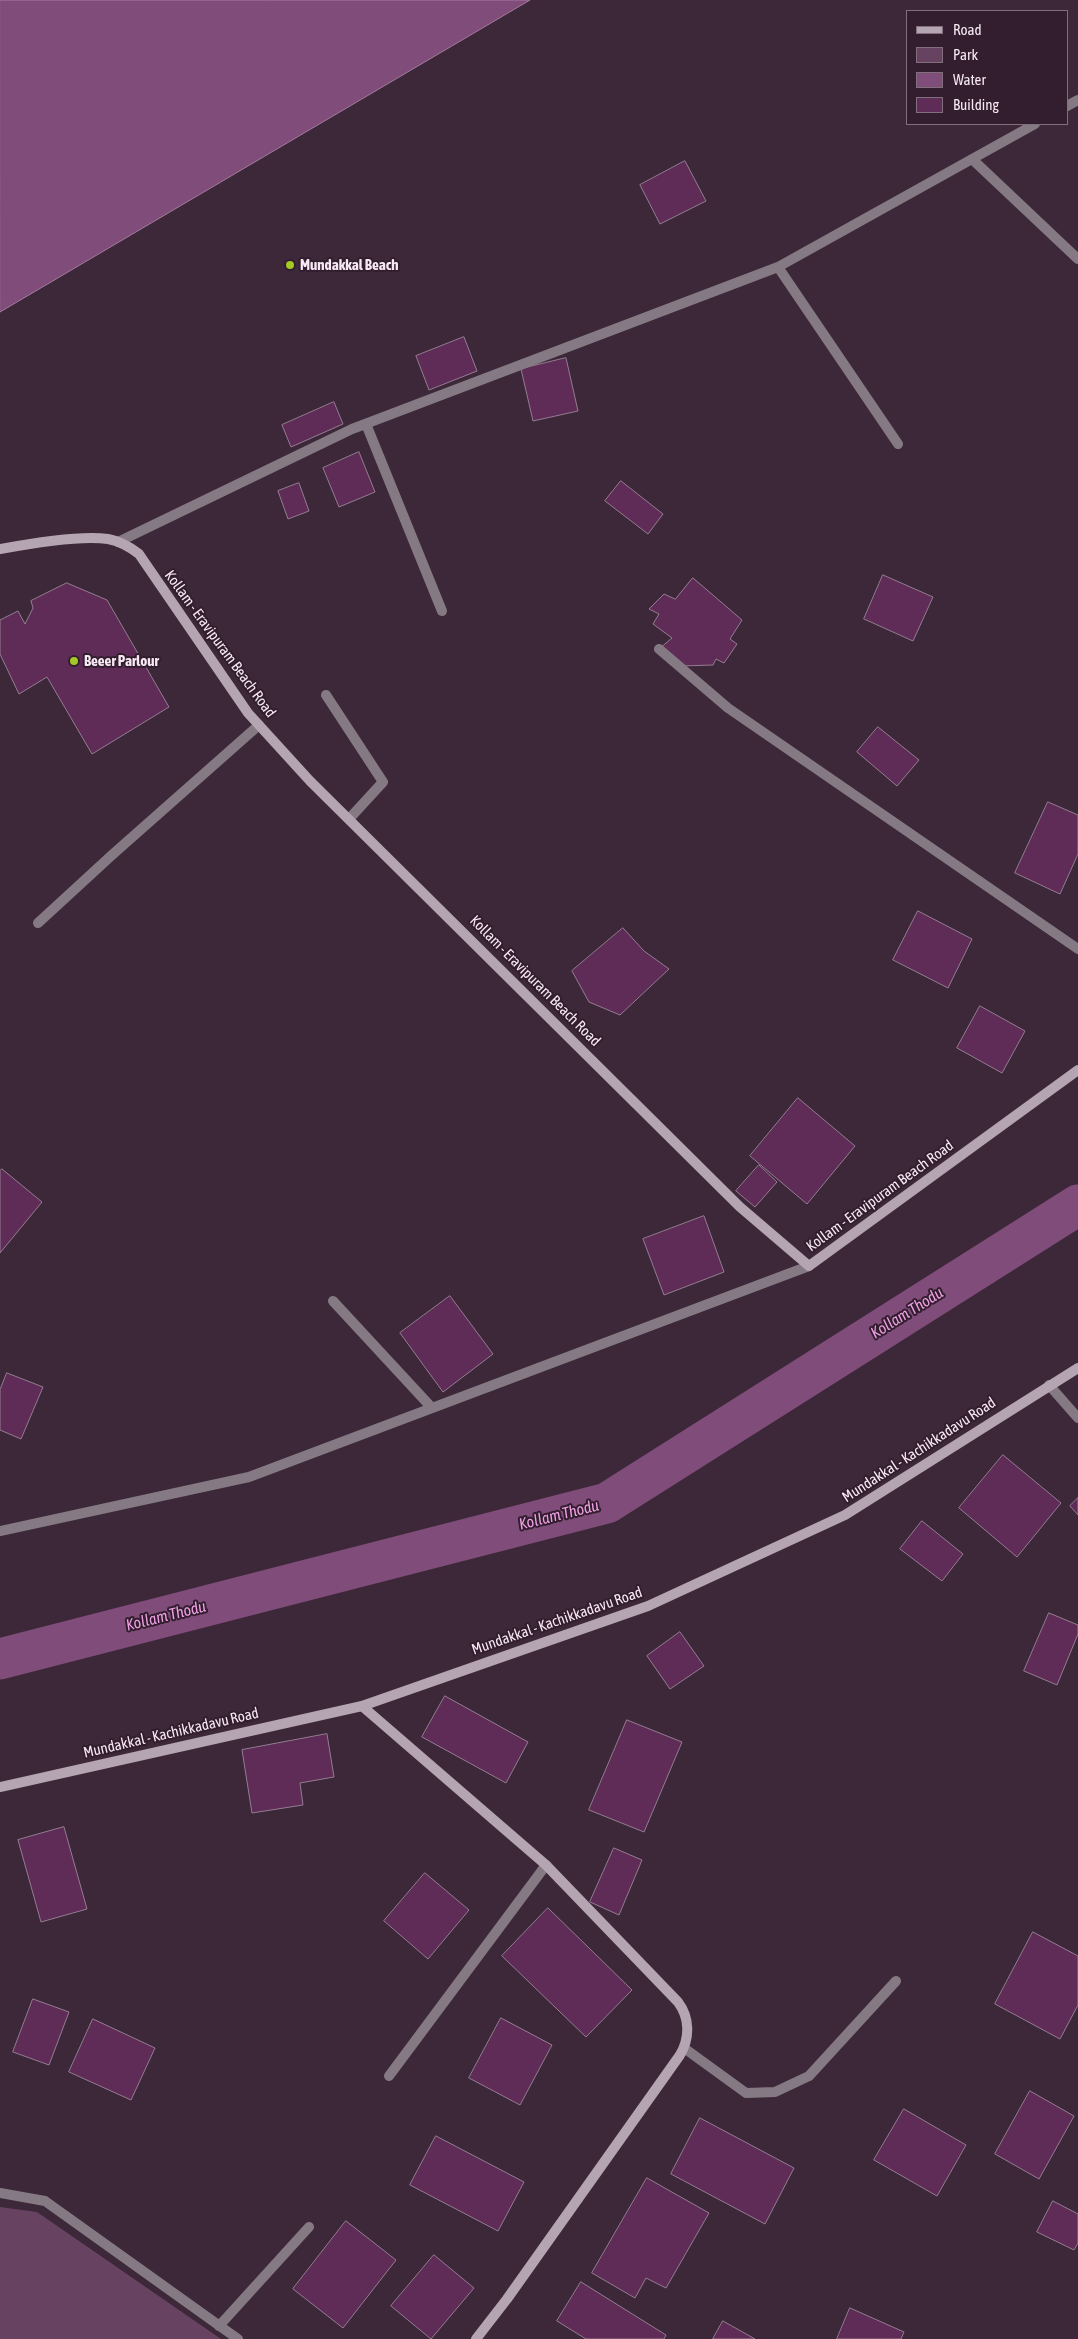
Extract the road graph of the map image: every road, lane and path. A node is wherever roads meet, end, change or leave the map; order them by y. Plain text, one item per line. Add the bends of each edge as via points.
1 (1033, 125) edge
2 (972, 159) junction
3 (1078, 259) edge
4 (778, 267) junction
5 (366, 424) junction
6 (898, 444) dead end
7 (118, 542) junction
8 (0, 549) edge
9 (442, 611) dead end
10 (659, 649) dead end
11 (326, 695) dead end
12 (260, 725) junction
13 (349, 819) junction
14 (38, 923) dead end
15 (1078, 949) edge
16 (1078, 1070) edge
17 (809, 1266) junction
18 (333, 1301) dead end
19 (1078, 1368) edge
20 (1049, 1385) junction
21 (432, 1408) junction
22 (1078, 1418) edge
23 (0, 1531) edge
24 (362, 1706) junction
25 (0, 1788) edge
26 (546, 1864) junction
27 (896, 1981) dead end
28 (684, 2048) junction
29 (389, 2076) dead end
30 (0, 2193) edge
31 (309, 2227) dead end
32 (219, 2326) junction
33 (238, 2339) edge
34 (476, 2339) edge

1 - 2 street
2 - 3 street
2 - 4 street
4 - 5 street
4 - 6 street
5 - 7 street
5 - 9 street
7 - 8 street, Kollam - Eravipuram Beach Road via 92,539
7 - 12 street, Kollam - Eravipuram Beach Road via 144,560 154,580 248,713
10 - 15 street via 728,708
11 - 13 street via 383,782
12 - 13 street, Kollam - Eravipuram Beach Road
12 - 14 street
13 - 17 street, Kollam - Eravipuram Beach Road via 740,1207
16 - 17 street, Kollam - Eravipuram Beach Road
17 - 21 street
18 - 21 street
19 - 20 street, Mundakkal - Kachikkadavu Road
20 - 22 street
20 - 24 street, Mundakkal - Kachikkadavu Road via 845,1515 648,1606
21 - 23 street via 249,1476
24 - 25 street, Mundakkal - Kachikkadavu Road
24 - 26 street
26 - 28 street via 682,2008 688,2028
26 - 29 street
27 - 28 street via 809,2076 775,2092 746,2093
28 - 34 street
30 - 32 street via 45,2201
31 - 32 street
32 - 33 street

